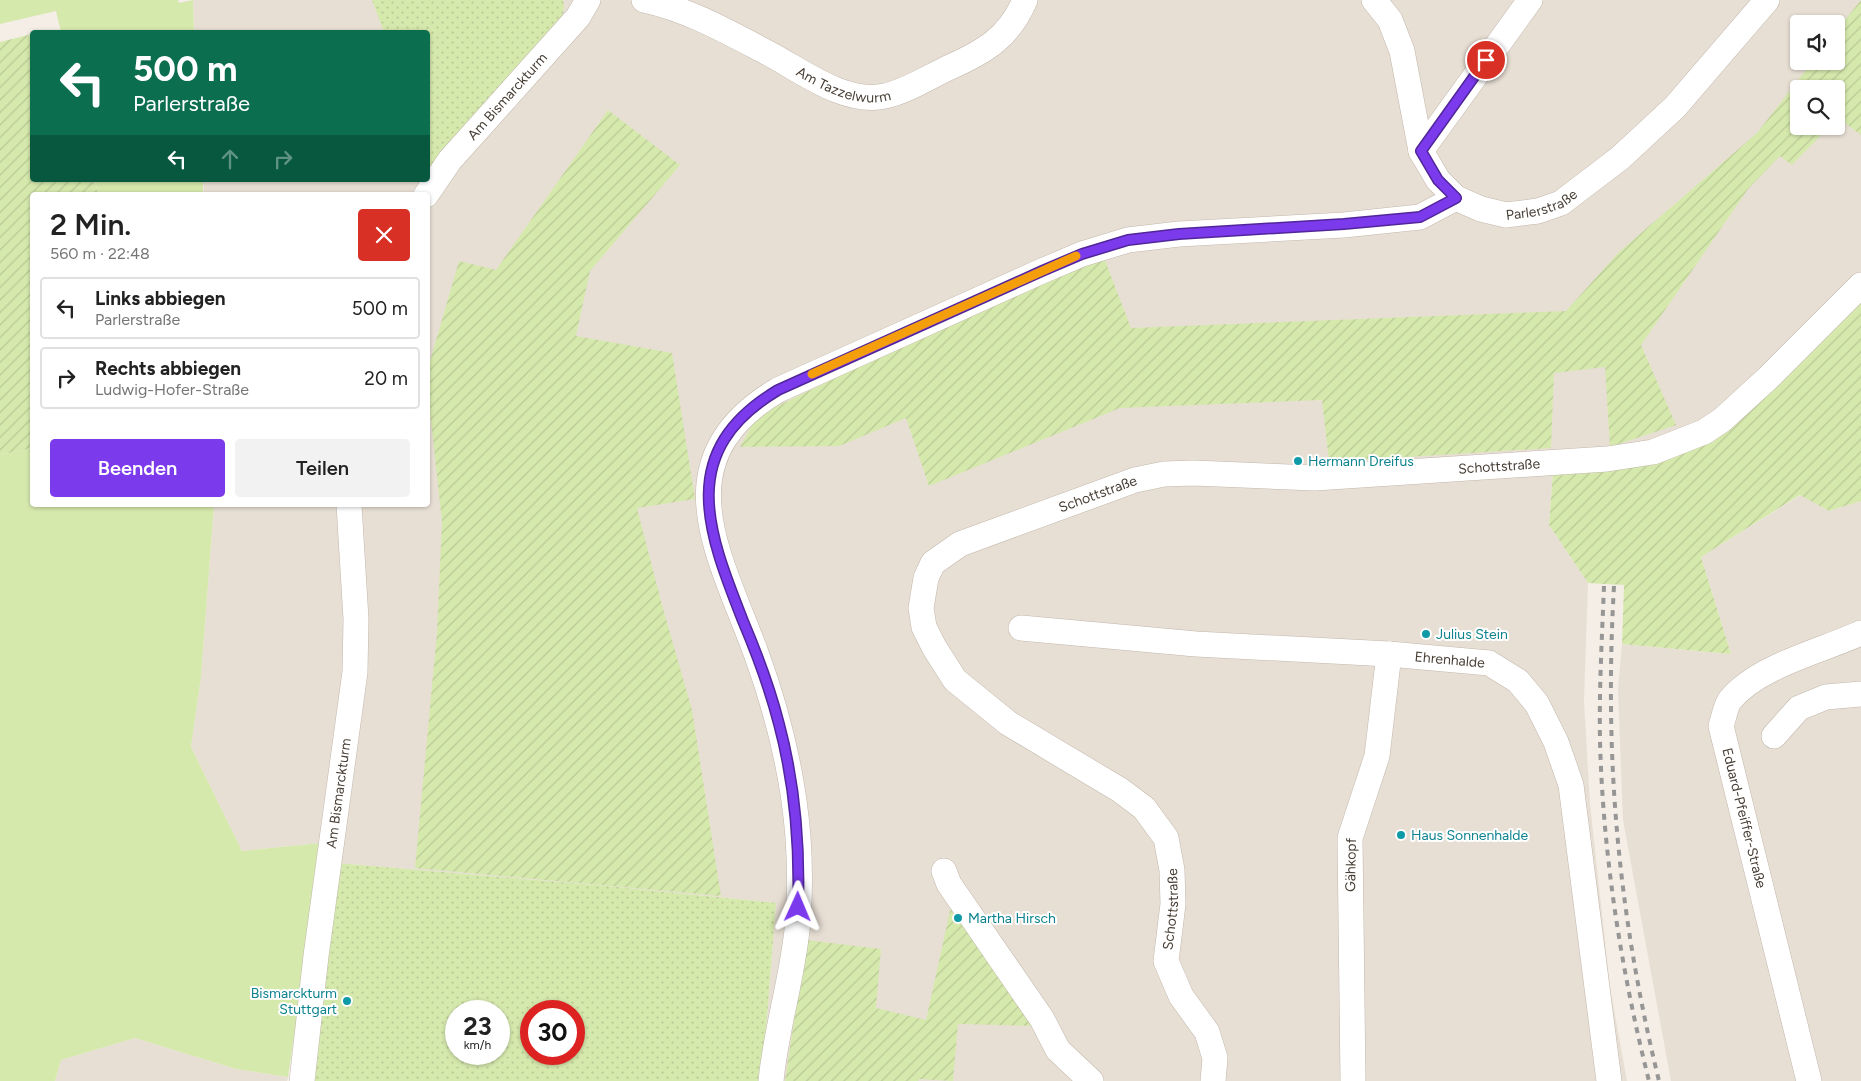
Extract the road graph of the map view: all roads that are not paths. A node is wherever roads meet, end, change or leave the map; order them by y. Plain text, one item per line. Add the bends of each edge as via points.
1 (588, 0) edge
2 (644, 0) edge
3 (1025, 0) edge
4 (1374, 0) edge
5 (1530, 0) edge
6 (1767, 0) edge
7 (1421, 151) junction
8 (428, 192) edge
9 (1456, 198) junction
10 (1861, 285) edge
11 (349, 507) edge
12 (1021, 628) dead end
13 (1861, 633) edge
14 (1389, 654) junction
15 (1861, 694) edge
16 (1774, 736) dead end
17 (944, 871) dead end
18 (302, 1081) edge
19 (771, 1081) edge
20 (1091, 1081) edge
21 (1213, 1081) edge
22 (1354, 1081) edge
23 (1609, 1081) edge
24 (1809, 1081) edge

1 - 8 street, Am Bismarckturm via 578,17 450,160
2 - 3 street, Am Tazzelwurm via 680,10 850,96 885,96 979,54 1004,35
4 - 7 street, Parlerstraße via 1390,20 1402,51
5 - 7 street
6 - 9 street, Parlerstraße via 1675,107 1620,158 1561,203 1538,211 1506,215 1480,209
7 - 9 street, Parlerstraße via 1438,180
9 - 19 street via 1420,217 1179,234 1128,240 1100,248 778,390 743,414 732,428 714,460 709,483 712,528 724,573 779,724 792,782 798,838 798,922
10 - 21 street, Schottstraße via 1722,420 1704,432 1653,452 1607,459 1315,478 1216,472 1164,474 1135,480 960,544 933,563 923,592 924,627 955,680 1008,724 1120,790 1144,808 1166,838 1172,870 1173,904 1166,961 1181,996 1207,1032 1215,1058
11 - 18 street, Am Bismarckturm via 356,619 355,672
12 - 14 street, Ehrenhalde via 1196,644
13 - 24 street, Eduard-Pfeiffer-Straße via 1782,666 1744,686 1729,702 1721,726
14 - 22 street, Gähkopf via 1377,756 1350,838
14 - 23 street, Ehrenhalde via 1488,663 1518,681 1537,704 1556,742 1571,785
15 - 16 street via 1826,697 1799,708
17 - 20 street via 949,884 1042,1019 1058,1050

